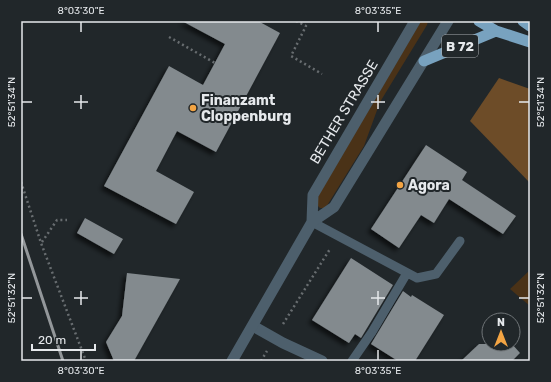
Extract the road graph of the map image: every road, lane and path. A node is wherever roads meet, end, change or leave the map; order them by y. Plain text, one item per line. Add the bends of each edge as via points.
1 (296, 21) edge
2 (415, 21) edge
3 (448, 21) edge
4 (479, 21) edge
5 (523, 21) edge
6 (530, 26) edge
7 (496, 31) junction
8 (169, 37) dead end
9 (530, 42) edge
10 (424, 61) junction
11 (215, 64) dead end
12 (322, 74) dead end
13 (21, 182) edge
14 (68, 220) dead end
15 (312, 222) junction
16 (338, 236) junction
17 (460, 241) dead end
18 (41, 243) junction
19 (407, 274) junction
20 (253, 326) junction
21 (275, 338) junction
22 (86, 361) edge
23 (232, 361) edge
24 (322, 361) edge
25 (352, 361) edge

1 - 12 path via 306,26 291,56
2 - 15 street, BETHER STRASSE via 313,195
3 - 10 street, BETHER STRASSE
4 - 7 highway, B 72
5 - 6 highway
7 - 9 highway, B 72
7 - 10 highway, B 72
8 - 11 path
10 - 15 street, BETHER STRASSE via 334,207
13 - 18 path
14 - 18 path via 57,220
15 - 16 lane
15 - 20 street, BETHER STRASSE
16 - 19 lane
16 - 21 path
17 - 19 lane via 436,274 416,278
18 - 22 path
19 - 25 lane
20 - 21 street
20 - 23 street, BETHER STRASSE
21 - 24 street

